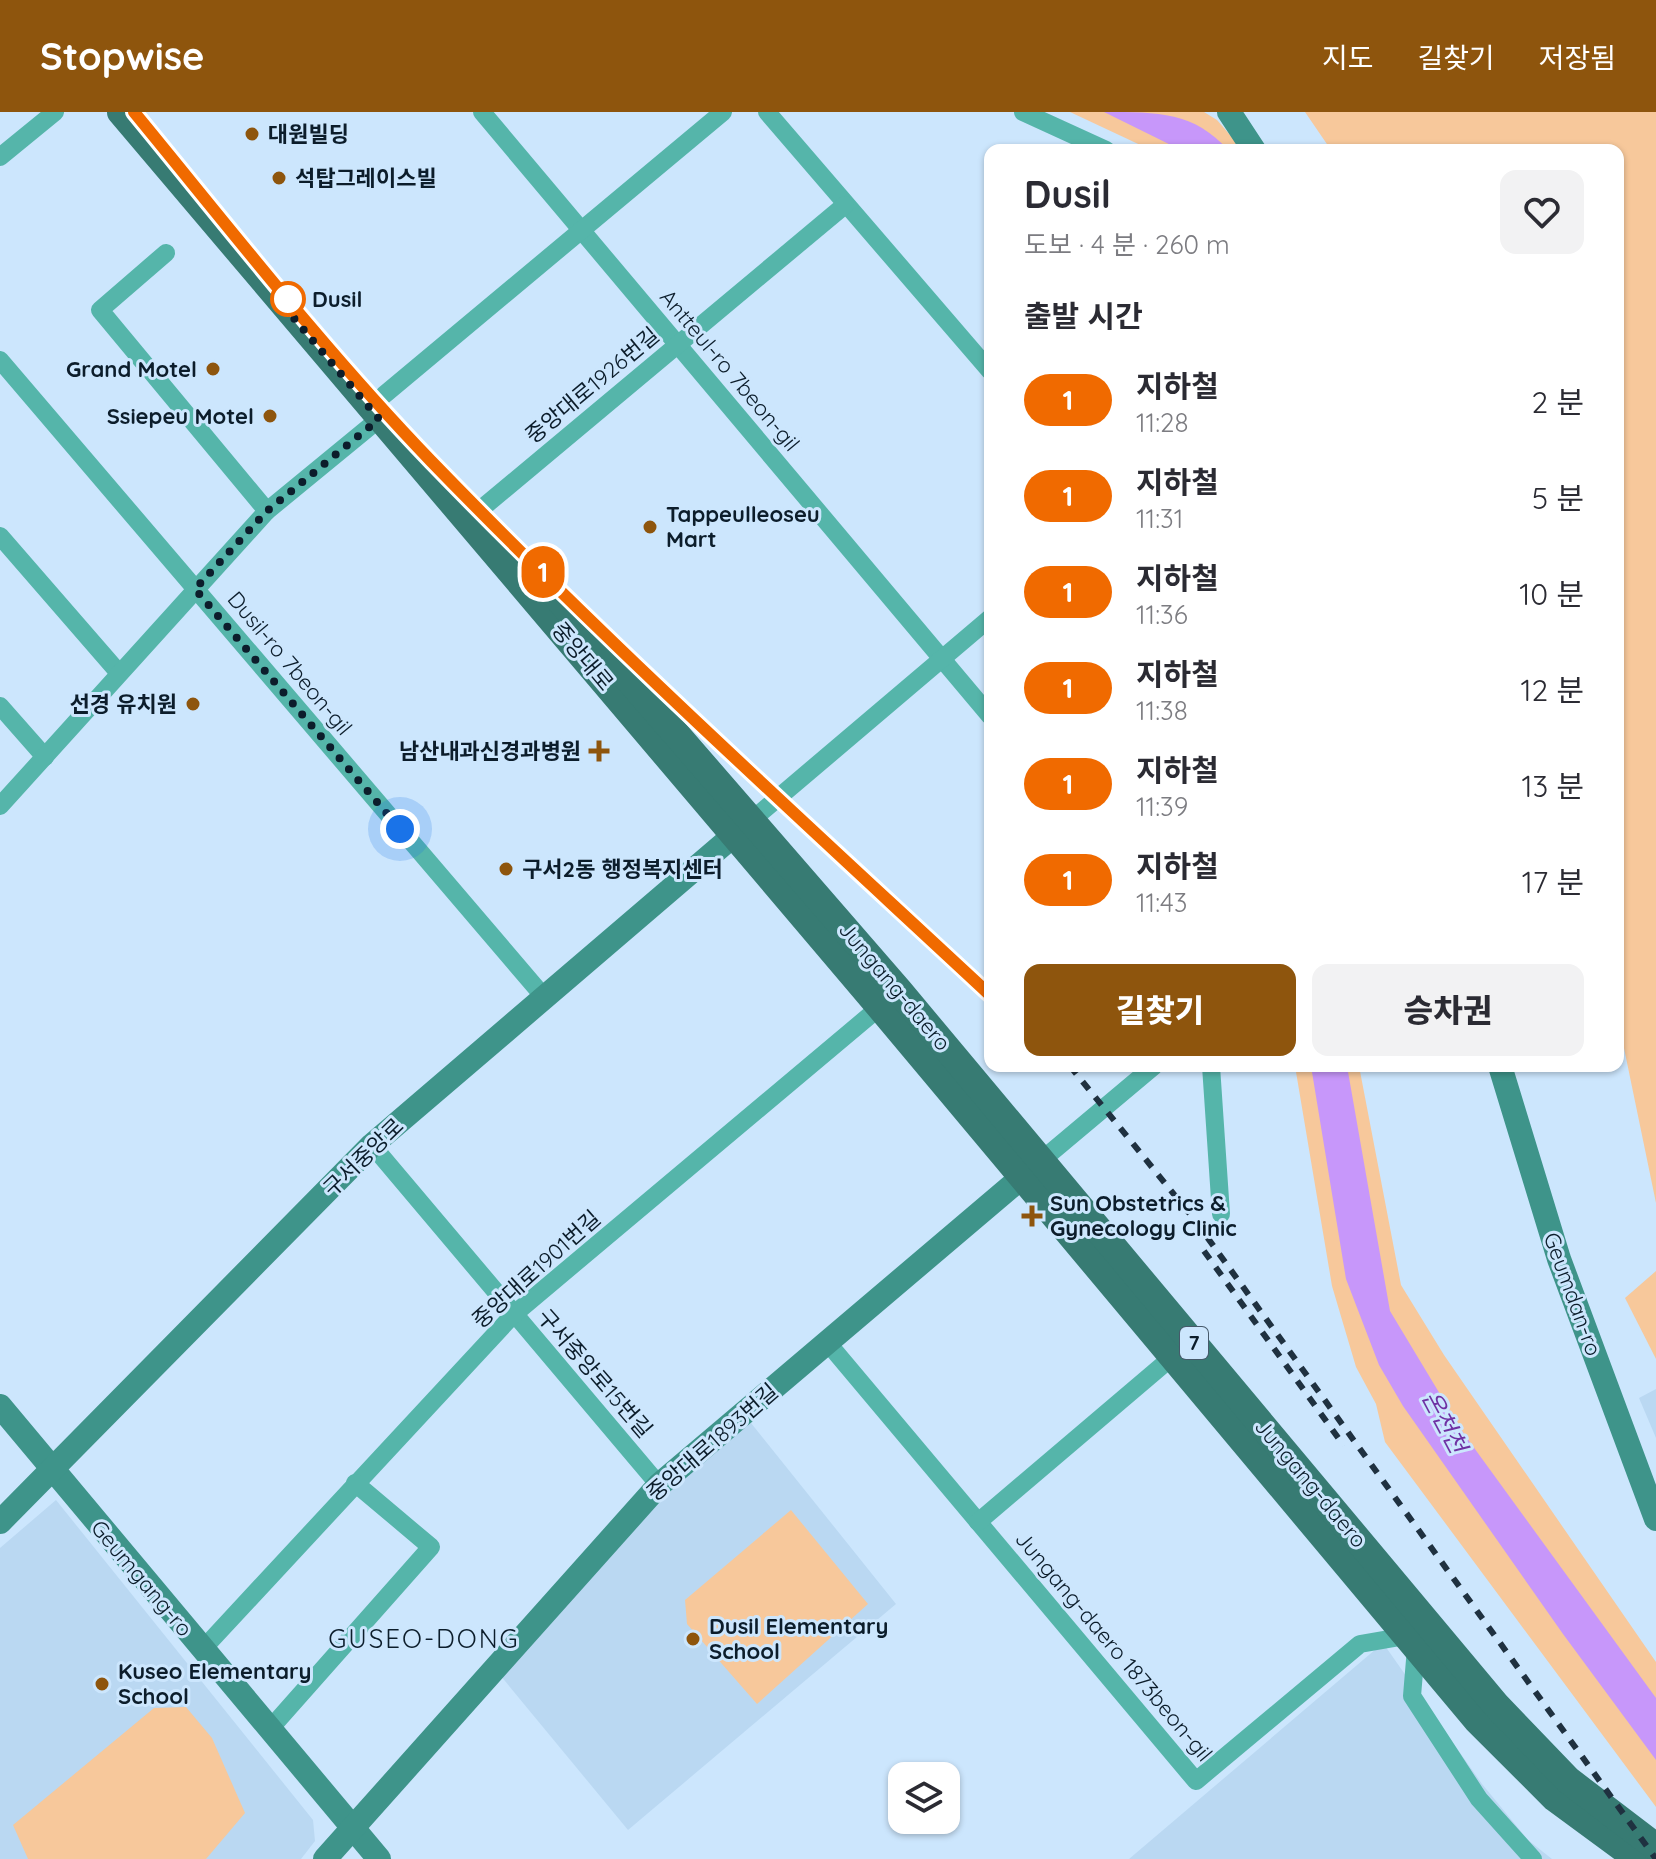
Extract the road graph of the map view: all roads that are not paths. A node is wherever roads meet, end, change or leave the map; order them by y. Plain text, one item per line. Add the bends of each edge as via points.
1 (55, 112) edge
2 (121, 112) edge
3 (144, 112) edge
4 (482, 112) edge
5 (723, 112) edge
6 (767, 112) edge
7 (1023, 112) edge
8 (1229, 112) edge
9 (1093, 144) edge
10 (1250, 144) edge
11 (0, 157) edge
12 (845, 205) junction
13 (581, 230) junction
14 (166, 253) dead end
15 (677, 344) junction
16 (0, 360) edge
17 (984, 364) edge
18 (381, 407) junction
19 (481, 509) junction
20 (267, 511) junction
21 (0, 536) edge
22 (195, 589) junction
23 (984, 623) edge
24 (941, 660) junction
25 (119, 673) junction
26 (0, 706) edge
27 (984, 709) edge
28 (45, 757) junction
29 (0, 806) edge
30 (743, 827) junction
31 (544, 997) junction
32 (890, 999) junction
33 (1147, 1072) edge
34 (1211, 1072) edge
35 (1502, 1072) edge
36 (372, 1145) junction
37 (1031, 1169) junction
38 (1221, 1214) dead end
39 (513, 1315) junction
40 (827, 1342) junction
41 (1171, 1358) junction
42 (0, 1406) edge
43 (52, 1470) junction
44 (355, 1483) junction
45 (659, 1485) junction
46 (1656, 1519) edge
47 (0, 1522) edge
48 (978, 1522) junction
49 (1411, 1642) junction
50 (202, 1650) junction
51 (269, 1730) junction
52 (352, 1828) junction
53 (1656, 1847) edge
54 (325, 1859) edge
55 (379, 1859) edge
56 (1533, 1859) edge
57 (1638, 1859) edge

1 - 11 street
2 - 18 main road, 중앙대로 / 7
3 - 18 main road, Jungang-daero / 7
4 - 13 street, Antteul-ro 7beon-gil
5 - 13 street
6 - 12 street
7 - 9 street
8 - 10 street
12 - 15 street, 중앙대로1926번길
12 - 17 street
13 - 15 street, Antteul-ro 7beon-gil
13 - 18 street
14 - 20 street via 100,310
15 - 19 street, 중앙대로1926번길
15 - 24 street, Antteul-ro 7beon-gil
16 - 22 street, Dusil-ro 7beon-gil
18 - 19 main road, Jungang-daero / 7
18 - 20 street
18 - 30 main road, 중앙대로 / 7
19 - 30 main road, Jungang-daero / 7
20 - 22 street
21 - 25 street
22 - 25 street
22 - 31 street, Dusil-ro 7beon-gil
23 - 24 street
24 - 27 street, Antteul-ro 7beon-gil
24 - 30 street
25 - 28 street
26 - 28 street
28 - 29 street
30 - 31 street, 구서중앙로
30 - 32 main road, Jungang-daero / 7
31 - 36 street, 구서중앙로
32 - 37 main road, Jungang-daero / 7
32 - 39 street, 중앙대로1901번길
33 - 37 street
34 - 38 street
35 - 46 street, Geumdan-ro via 1559,1259
36 - 39 street, 구서중앙로15번길
36 - 43 street, 구서중앙로
37 - 40 street, 중앙대로1893번길
37 - 41 main road, Jungang-daero / 7
37 - 53 main road, Jungang-daero / 7 via 1496,1705 1568,1780
39 - 44 street, 중앙대로1901번길
39 - 45 street, 구서중앙로15번길
40 - 45 street, 중앙대로1893번길
40 - 48 street, Jungang-daero 1873beon-gil
41 - 48 street
41 - 49 main road, Jungang-daero / 7
42 - 43 street, Geumgang-ro
43 - 47 street, 구서중앙로
43 - 50 street, Geumgang-ro
44 - 50 street, 중앙대로1901번길
44 - 51 street via 431,1547
45 - 52 street, 중앙대로1893번길
48 - 49 street, Jungang-daero 1873beon-gil via 1196,1781 1360,1644
49 - 56 street via 1412,1696 1479,1799
49 - 57 main road, Jungang-daero / 7 via 1477,1720 1555,1798
50 - 51 street, Geumgang-ro
51 - 52 street, Geumgang-ro
52 - 54 street, 중앙대로1893번길
52 - 55 street, Geumgang-ro

